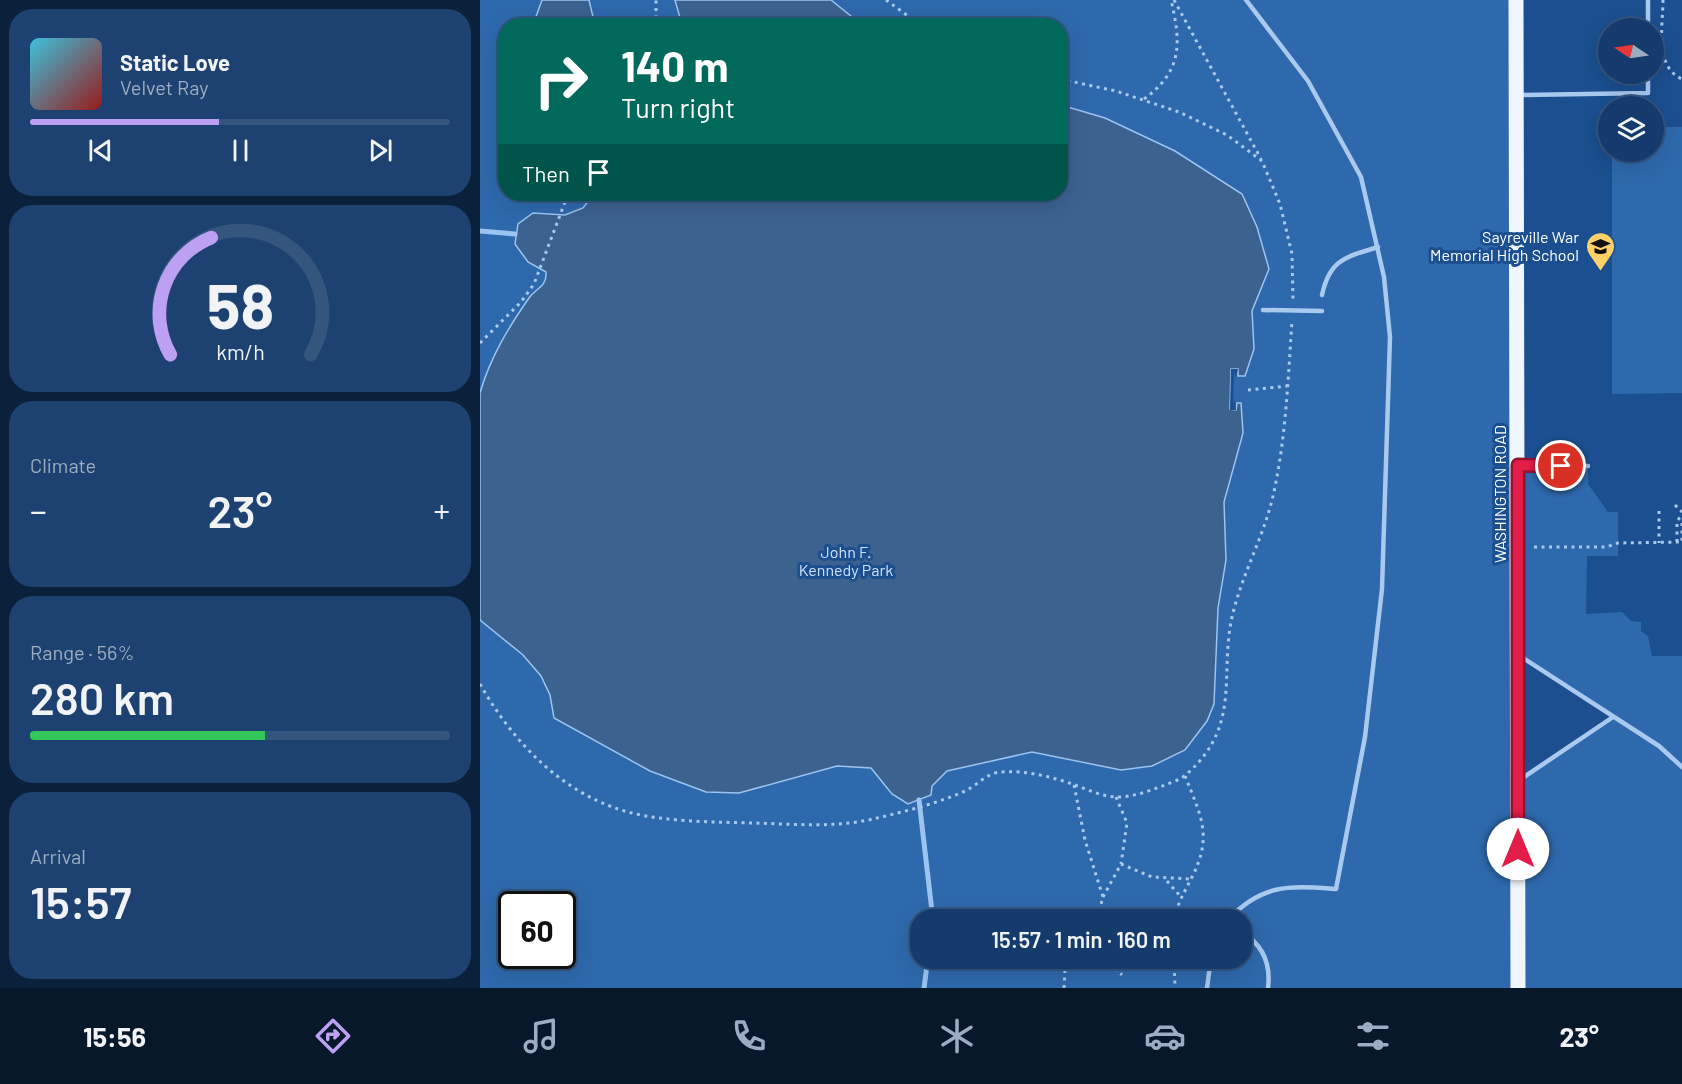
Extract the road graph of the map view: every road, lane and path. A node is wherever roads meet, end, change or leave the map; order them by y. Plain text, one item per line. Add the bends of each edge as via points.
1 (656, 0) edge
2 (886, 0) edge
3 (1173, 0) edge
4 (1246, 0) edge
5 (1516, 0) edge
6 (1648, 0) edge
7 (1663, 0) edge
8 (656, 18) edge
9 (911, 18) edge
10 (1648, 18) edge
11 (1682, 79) edge
12 (1068, 80) edge
13 (1648, 84) edge
14 (1516, 95) junction
15 (1144, 99) junction
16 (1262, 160) junction
17 (565, 201) edge
18 (1378, 247) junction
19 (1322, 295) dead end
20 (1263, 310) dead end
21 (1292, 310) junction
22 (1322, 311) dead end
23 (480, 343) edge
24 (1287, 386) junction
25 (1248, 390) dead end
26 (1518, 465) junction
27 (1588, 466) dead end
28 (1675, 505) dead end
29 (1659, 511) dead end
30 (1682, 514) edge
31 (1682, 523) edge
32 (1682, 537) edge
33 (1677, 542) junction
34 (1659, 543) junction
35 (1534, 547) dead end
36 (1517, 654) junction
37 (480, 684) edge
38 (1613, 717) junction
39 (1682, 767) edge
40 (1185, 776) junction
41 (1519, 780) junction
42 (1074, 784) junction
43 (1116, 797) junction
44 (1121, 864) junction
45 (1166, 879) junction
46 (1191, 879) junction
47 (1103, 897) junction
48 (1181, 897) junction
49 (1099, 909) edge
50 (1177, 909) edge
51 (1238, 909) edge
52 (1252, 940) edge
53 (1065, 969) edge
54 (1116, 969) edge
55 (1174, 969) edge
56 (1210, 969) edge
57 (1122, 975) dead end
58 (1064, 988) edge
59 (1175, 988) edge
60 (1207, 988) edge
61 (1268, 988) edge
62 (1518, 988) edge

1 - 8 path
2 - 9 path
3 - 15 path via 1179,45 1165,78
3 - 16 path
4 - 18 lane via 1308,81 1333,124 1361,177
5 - 14 main road, WASHINGTON ROAD
6 - 10 lane
7 - 11 path via 1665,62 1670,72
12 - 15 path
13 - 14 lane via 1648,93
14 - 26 main road, WASHINGTON ROAD
15 - 16 path via 1227,135
16 - 21 path via 1280,204 1292,254
17 - 23 path via 540,271 521,302
18 - 19 lane via 1338,261
18 - 51 lane via 1390,337 1382,589 1365,737 1336,890 1299,886 1269,890
20 - 21 lane
21 - 22 lane
21 - 24 path
24 - 25 path
24 - 40 path via 1272,500 1230,627 1228,690 1218,732
26 - 27 lane
26 - 36 main road, WASHINGTON ROAD
28 - 30 path
29 - 34 path
30 - 33 path via 1677,520
31 - 32 path
32 - 33 path via 1682,542
33 - 34 path
34 - 35 path
36 - 38 lane
36 - 41 main road, WASHINGTON ROAD
37 - 42 path via 504,721 543,765 575,789 632,813 738,822 844,824 965,792 995,772 1032,774
38 - 39 lane via 1659,746
38 - 41 lane
40 - 43 path via 1142,794
40 - 46 path via 1203,822 1205,840
41 - 62 main road, WASHINGTON ROAD
42 - 43 path
42 - 47 path via 1085,840
43 - 44 path via 1127,823
44 - 45 path via 1143,875
44 - 47 path
45 - 46 path
45 - 48 path
46 - 48 path
47 - 49 path
48 - 50 path
52 - 61 lane via 1262,948 1270,973
53 - 58 path
54 - 57 path
55 - 59 path
56 - 60 lane

